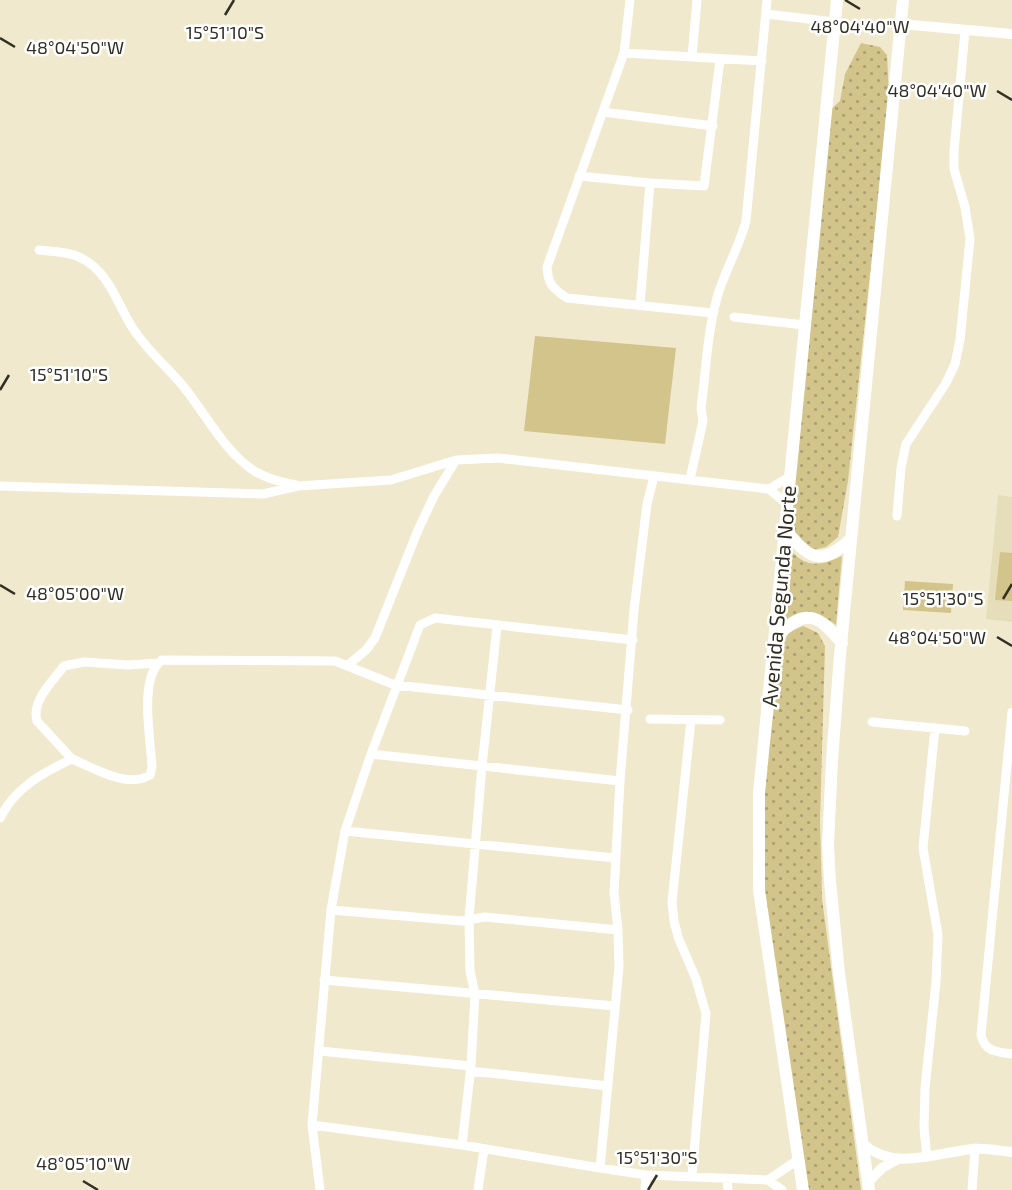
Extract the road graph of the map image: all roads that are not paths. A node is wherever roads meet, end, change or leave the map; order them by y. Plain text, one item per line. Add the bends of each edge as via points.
1 (630, 0) edge
2 (697, 0) edge
3 (767, 0) edge
4 (837, 0) edge
5 (903, 0) edge
6 (766, 14) junction
7 (834, 22) junction
8 (901, 24) junction
9 (965, 31) junction
10 (1012, 34) edge
11 (624, 53) junction
12 (692, 57) junction
13 (720, 60) junction
14 (762, 61) junction
15 (603, 112) junction
16 (713, 126) junction
17 (579, 176) junction
18 (650, 183) junction
19 (39, 250) dead end
20 (640, 304) junction
21 (713, 313) junction
22 (734, 317) dead end
23 (804, 325) junction
24 (456, 460) junction
25 (654, 476) junction
26 (789, 477) junction
27 (690, 479) junction
28 (0, 486) edge
29 (298, 486) junction
30 (769, 489) junction
31 (787, 503) junction
32 (897, 516) dead end
33 (785, 529) junction
34 (851, 538) junction
35 (497, 626) junction
36 (775, 637) junction
37 (633, 640) junction
38 (842, 643) junction
39 (158, 663) junction
40 (348, 665) junction
41 (396, 685) junction
42 (490, 695) junction
43 (628, 710) junction
44 (1012, 712) edge
45 (650, 719) dead end
46 (691, 720) junction
47 (720, 720) dead end
48 (872, 722) dead end
49 (935, 728) junction
50 (965, 731) dead end
51 (371, 754) junction
52 (72, 759) junction
53 (482, 766) junction
54 (620, 781) junction
55 (0, 818) edge
56 (345, 831) junction
57 (475, 845) junction
58 (615, 858) junction
59 (331, 910) junction
60 (469, 919) junction
61 (618, 930) junction
62 (324, 980) junction
63 (475, 994) junction
64 (615, 1006) junction
65 (320, 1051) junction
66 (1012, 1054) edge
67 (471, 1068) junction
68 (608, 1086) junction
69 (312, 1125) junction
70 (863, 1144) junction
71 (462, 1145) junction
72 (975, 1148) junction
73 (484, 1149) junction
74 (1012, 1152) edge
75 (927, 1157) junction
76 (799, 1159) junction
77 (898, 1159) junction
78 (600, 1168) junction
79 (646, 1175) junction
80 (692, 1177) junction
81 (727, 1178) junction
82 (768, 1180) junction
83 (868, 1186) edge
84 (320, 1190) edge
85 (478, 1190) edge
86 (645, 1190) edge
87 (728, 1190) edge
88 (782, 1190) edge
89 (803, 1190) edge
90 (972, 1190) edge

1 - 11 street
2 - 12 street
3 - 6 street
4 - 7 main road, Avenida Segunda Norte
5 - 8 main road
6 - 7 street
6 - 14 street
7 - 23 main road, Avenida Segunda Norte
8 - 9 street
8 - 34 main road
9 - 10 street
9 - 32 street via 954,151 970,239 960,340 946,383 906,444
11 - 12 street
11 - 15 street
12 - 13 street
13 - 14 street
13 - 16 street
14 - 21 street via 746,221
15 - 16 street
15 - 17 street
16 - 18 street via 704,186
17 - 18 street
17 - 20 street via 547,267 548,281 567,298
18 - 20 street
19 - 29 street via 75,255 97,270 144,345 240,460 256,472
20 - 21 street
21 - 27 street via 703,421
22 - 23 street
23 - 26 main road, Avenida Segunda Norte
24 - 25 street via 498,458
24 - 29 street via 391,480
24 - 40 street via 418,530 375,638
25 - 27 street
25 - 37 street via 647,503
26 - 30 street
26 - 31 main road, Avenida Segunda Norte
27 - 30 street
28 - 29 street via 263,494
30 - 31 street
31 - 33 main road, Avenida Segunda Norte
33 - 34 main road via 800,548 821,558 838,551
33 - 36 main road, Avenida Segunda Norte
34 - 38 main road
35 - 37 street
35 - 41 street via 427,620 420,625
35 - 42 street
36 - 38 main road via 795,620 808,618 819,620
36 - 76 main road, Avenida Segunda Norte via 759,793 759,890
37 - 43 street
38 - 70 main road via 828,845 839,973
39 - 40 street via 321,660
39 - 52 street via 148,695 150,775 117,777
39 - 52 street via 64,666 36,705 35,714
40 - 41 street
41 - 42 street
41 - 51 street
42 - 43 street
42 - 53 street
43 - 54 street
44 - 66 street via 981,1035 986,1047
45 - 46 street
46 - 47 street
46 - 80 street via 672,902 678,937 706,1014
48 - 49 street
49 - 50 street
49 - 75 street via 923,848 938,935 925,1088
51 - 53 street
51 - 56 street
52 - 55 street via 29,783 11,798
53 - 54 street
53 - 57 street
54 - 58 street
56 - 57 street
56 - 59 street
57 - 58 street
57 - 60 street
58 - 61 street
59 - 60 street
59 - 62 street
60 - 61 street
60 - 63 street
61 - 64 street
62 - 63 street
62 - 65 street
63 - 64 street
63 - 67 street
64 - 68 street
65 - 67 street
65 - 69 street
67 - 68 street
67 - 71 street
68 - 78 street
69 - 71 street
69 - 84 street
70 - 77 street
70 - 83 main road
71 - 73 street
72 - 74 street
72 - 75 street
72 - 90 street
73 - 78 street
73 - 85 street
75 - 77 street
76 - 82 street
76 - 89 main road, Avenida Segunda Norte
77 - 83 street via 882,1168
78 - 79 street
79 - 80 street
79 - 86 street
80 - 81 street
81 - 82 street
81 - 87 street
82 - 88 street

